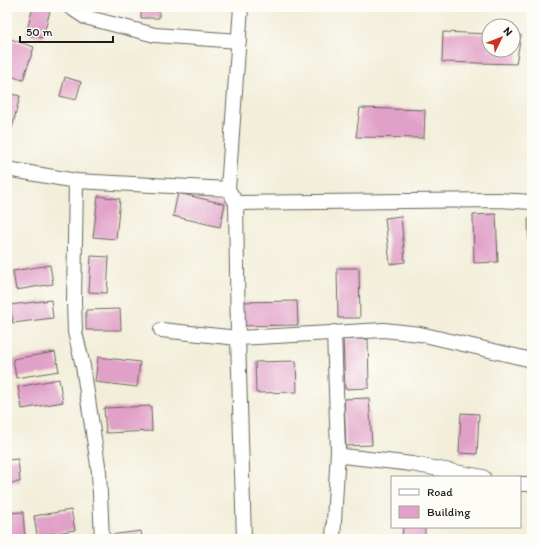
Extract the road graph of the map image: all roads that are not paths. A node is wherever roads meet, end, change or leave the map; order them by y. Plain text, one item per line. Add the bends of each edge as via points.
1 (70, 7) edge
2 (241, 7) edge
3 (239, 41) junction
4 (7, 169) edge
5 (76, 182) junction
6 (228, 189) junction
7 (532, 202) edge
8 (236, 203) junction
9 (161, 330) dead end
10 (334, 332) junction
11 (238, 338) junction
12 (532, 360) edge
13 (338, 451) junction
14 (478, 476) edge
15 (521, 484) edge
16 (532, 484) edge
17 (102, 539) edge
18 (244, 539) edge
19 (333, 539) edge

1 - 3 street via 86,17 155,35
2 - 3 street
3 - 6 street
4 - 5 street
5 - 6 street
5 - 17 street via 76,332 99,472
6 - 8 street
7 - 8 street via 498,200
8 - 11 street
9 - 11 street
10 - 11 street
10 - 12 street via 384,330 420,334
10 - 13 street
11 - 18 street
13 - 14 street via 343,456 412,464
13 - 19 street
15 - 16 street

